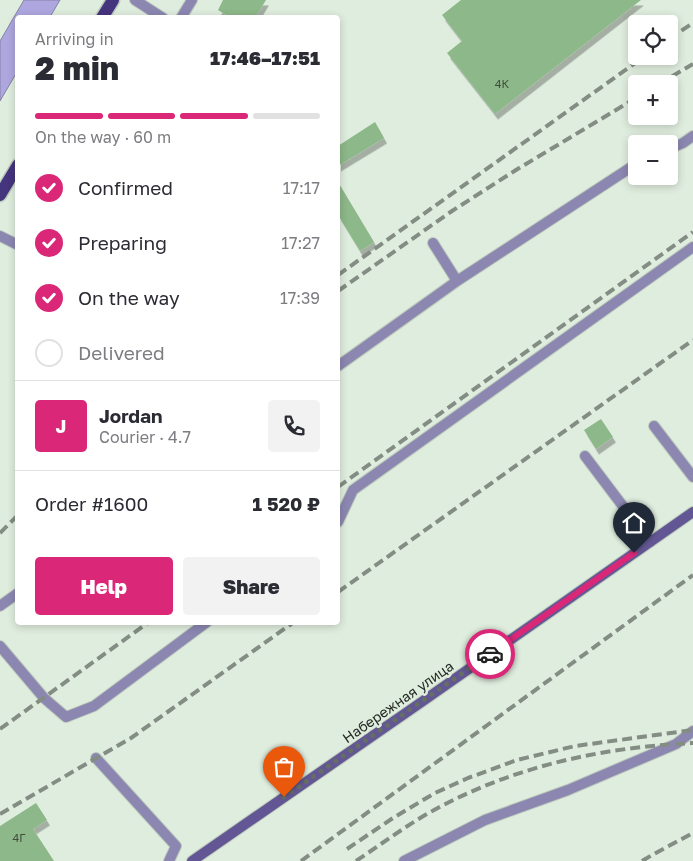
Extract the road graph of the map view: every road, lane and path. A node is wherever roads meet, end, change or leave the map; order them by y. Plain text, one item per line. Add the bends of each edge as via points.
1 (112, 0) edge
2 (135, 0) edge
3 (192, 0) edge
4 (104, 15) edge
5 (158, 15) edge
6 (183, 15) edge
7 (693, 136) edge
8 (678, 145) edge
9 (628, 169) edge
10 (15, 170) edge
11 (0, 195) edge
12 (0, 236) edge
13 (15, 243) edge
14 (433, 243) dead end
15 (693, 247) edge
16 (457, 280) junction
17 (340, 365) edge
18 (654, 426) dead end
19 (586, 456) dead end
20 (693, 477) edge
21 (693, 512) edge
22 (340, 518) edge
23 (650, 542) junction
24 (15, 595) edge
25 (0, 606) edge
26 (203, 625) edge
27 (0, 646) edge
28 (693, 731) edge
29 (96, 758) dead end
30 (169, 861) edge
31 (192, 861) edge
32 (404, 861) edge

1 - 4 main road
2 - 5 street
3 - 6 street
7 - 8 street
9 - 16 street
10 - 11 main road
12 - 13 street
14 - 16 street
15 - 22 street via 353,490
16 - 17 street
18 - 20 street
19 - 23 street
21 - 23 main road, Набережная улица
23 - 31 main road, Набережная улица
24 - 25 street
26 - 27 street via 94,706 66,717 44,698
28 - 32 street via 676,744 568,790 485,820
29 - 30 street via 176,846

